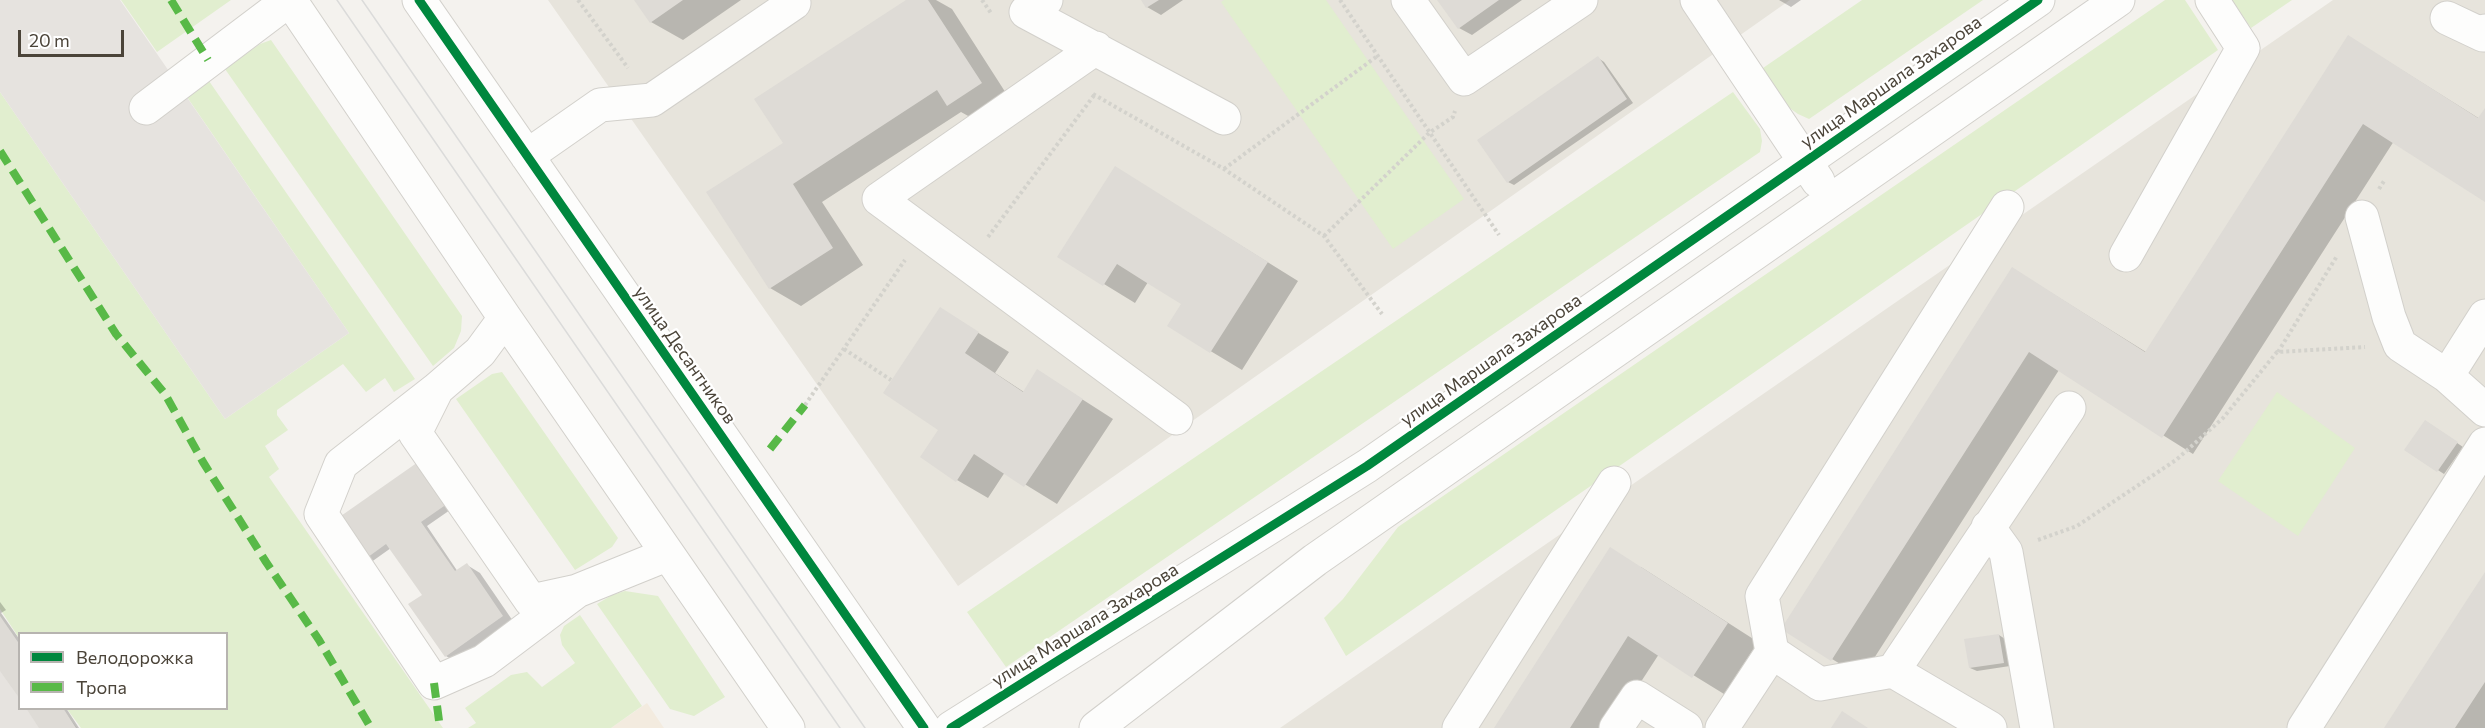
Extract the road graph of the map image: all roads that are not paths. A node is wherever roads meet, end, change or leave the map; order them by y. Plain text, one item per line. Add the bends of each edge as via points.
1 (289, 0) edge
2 (419, 0) edge
3 (1408, 0) edge
4 (1581, 0) edge
5 (1697, 0) edge
6 (2038, 0) edge
7 (2118, 0) edge
8 (2212, 0) edge
9 (794, 1) edge
10 (1029, 4) edge
11 (2447, 18) dead end
12 (2485, 31) edge
13 (1096, 48) junction
14 (146, 108) dead end
15 (1224, 118) dead end
16 (527, 156) junction
17 (1805, 162) junction
18 (1831, 199) junction
19 (2007, 207) dead end
20 (2362, 217) road end
21 (2126, 255) dead end
22 (2485, 316) edge
23 (505, 318) junction
24 (2447, 376) junction
25 (437, 389) junction
26 (2069, 408) dead end
27 (2485, 410) edge
28 (1176, 418) dead end
29 (2485, 444) edge
30 (1614, 483) dead end
31 (1997, 539) junction
32 (666, 555) junction
33 (577, 591) junction
34 (1772, 652) junction
35 (1893, 671) junction
36 (788, 728) edge
37 (924, 728) edge
38 (951, 728) edge
39 (1096, 728) edge
40 (1459, 728) edge
41 (1616, 728) edge
42 (1686, 728) edge
43 (1722, 728) edge
44 (1990, 728) edge
45 (2037, 728) edge
46 (2304, 728) edge

1 - 14 street
1 - 23 street
2 - 16 street, улица Десантников
3 - 4 street via 1464,79
5 - 17 street
6 - 17 street, улица Маршала Захарова
7 - 18 street
8 - 21 street via 2243,48
9 - 16 street via 652,100 600,105
10 - 13 street
11 - 12 street via 2483,35
13 - 15 street
13 - 28 street via 879,199
16 - 37 street, улица Десантников
17 - 18 street
17 - 38 street, улица Маршала Захарова via 1367,466
18 - 39 street via 1315,560
19 - 34 street via 1762,596
20 - 24 street via 2400,345
22 - 24 street
23 - 25 street via 480,352
23 - 32 street
24 - 27 street
25 - 33 street via 415,433 440,471 531,601
25 - 33 street via 341,464 321,514 435,683 484,661
26 - 31 street
29 - 46 street
30 - 40 street
31 - 35 street
31 - 45 street
32 - 33 street
32 - 36 street
34 - 35 street via 1820,684
34 - 43 street
35 - 44 street
41 - 42 street via 1637,697

